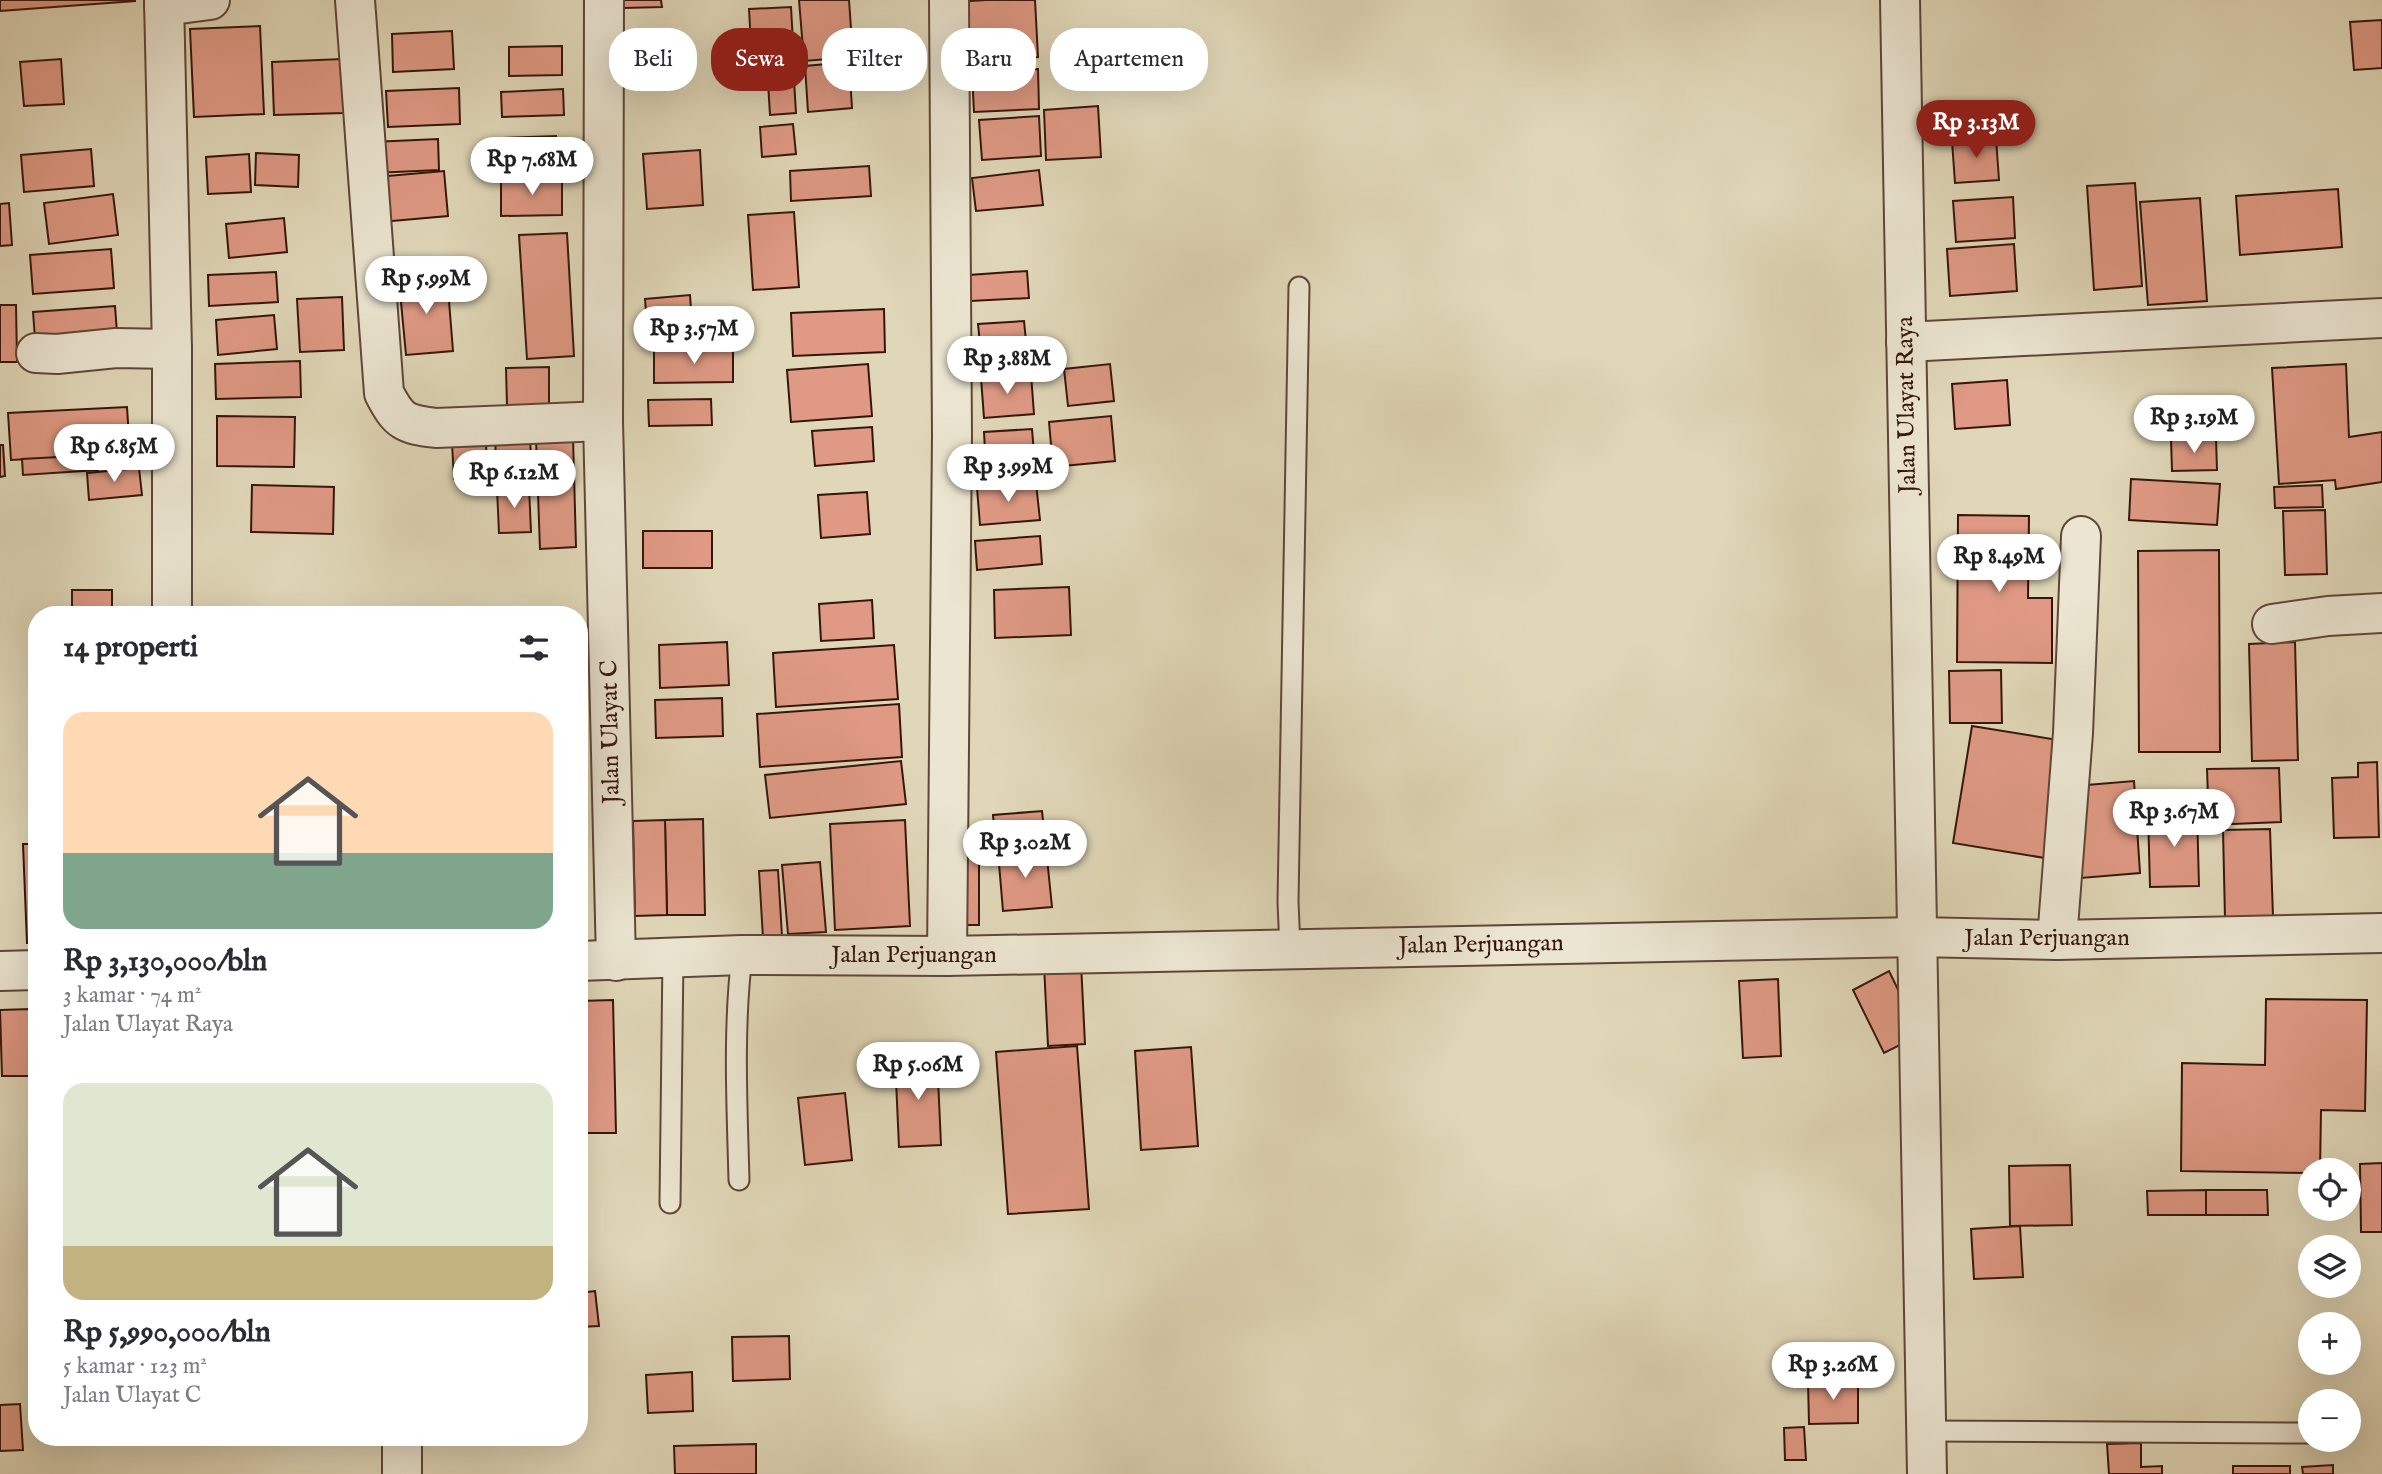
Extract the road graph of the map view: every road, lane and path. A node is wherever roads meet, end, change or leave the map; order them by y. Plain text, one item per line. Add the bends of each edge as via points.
1 (210, 0) edge
2 (355, 0) edge
3 (604, 0) edge
4 (949, 0) edge
5 (1900, 0) edge
6 (164, 3) edge
7 (1299, 287) dead end
8 (2382, 318) edge
9 (1906, 342) junction
10 (172, 349) junction
11 (36, 353) dead end
12 (603, 421) junction
13 (2081, 536) dead end
14 (173, 606) edge
15 (2382, 613) edge
16 (2272, 624) dead end
17 (2382, 933) edge
18 (1917, 937) junction
19 (2057, 940) junction
20 (1290, 949) junction
21 (742, 955) junction
22 (673, 956) junction
23 (947, 956) junction
24 (598, 961) edge
25 (28, 970) edge
26 (0, 971) edge
27 (739, 1180) dead end
28 (670, 1203) dead end
29 (1927, 1431) junction
30 (2298, 1433) edge
31 (402, 1446) edge
32 (402, 1474) edge
33 (1927, 1474) edge

1 - 6 street
2 - 12 street via 384,393 396,417 436,428
3 - 12 street, Jalan Ulayat C
4 - 23 street via 952,436
5 - 9 street, Jalan Ulayat Raya
6 - 10 street
7 - 20 lane
8 - 9 street
9 - 18 street, Jalan Ulayat Raya
10 - 11 street
10 - 14 street
12 - 24 street, Jalan Ulayat C
13 - 19 street via 2073,733
15 - 16 street
17 - 19 street, Jalan Perjuangan
18 - 19 street, Jalan Perjuangan
18 - 20 street, Jalan Perjuangan
18 - 29 street, Jalan Ulayat Raya
20 - 23 street, Jalan Perjuangan
21 - 22 street, Jalan Perjuangan
21 - 23 street, Jalan Perjuangan
21 - 27 lane via 735,1047
22 - 24 street, Jalan Perjuangan
22 - 28 lane
25 - 26 street
29 - 30 lane
29 - 33 street, Jalan Ulayat Raya
31 - 32 street

